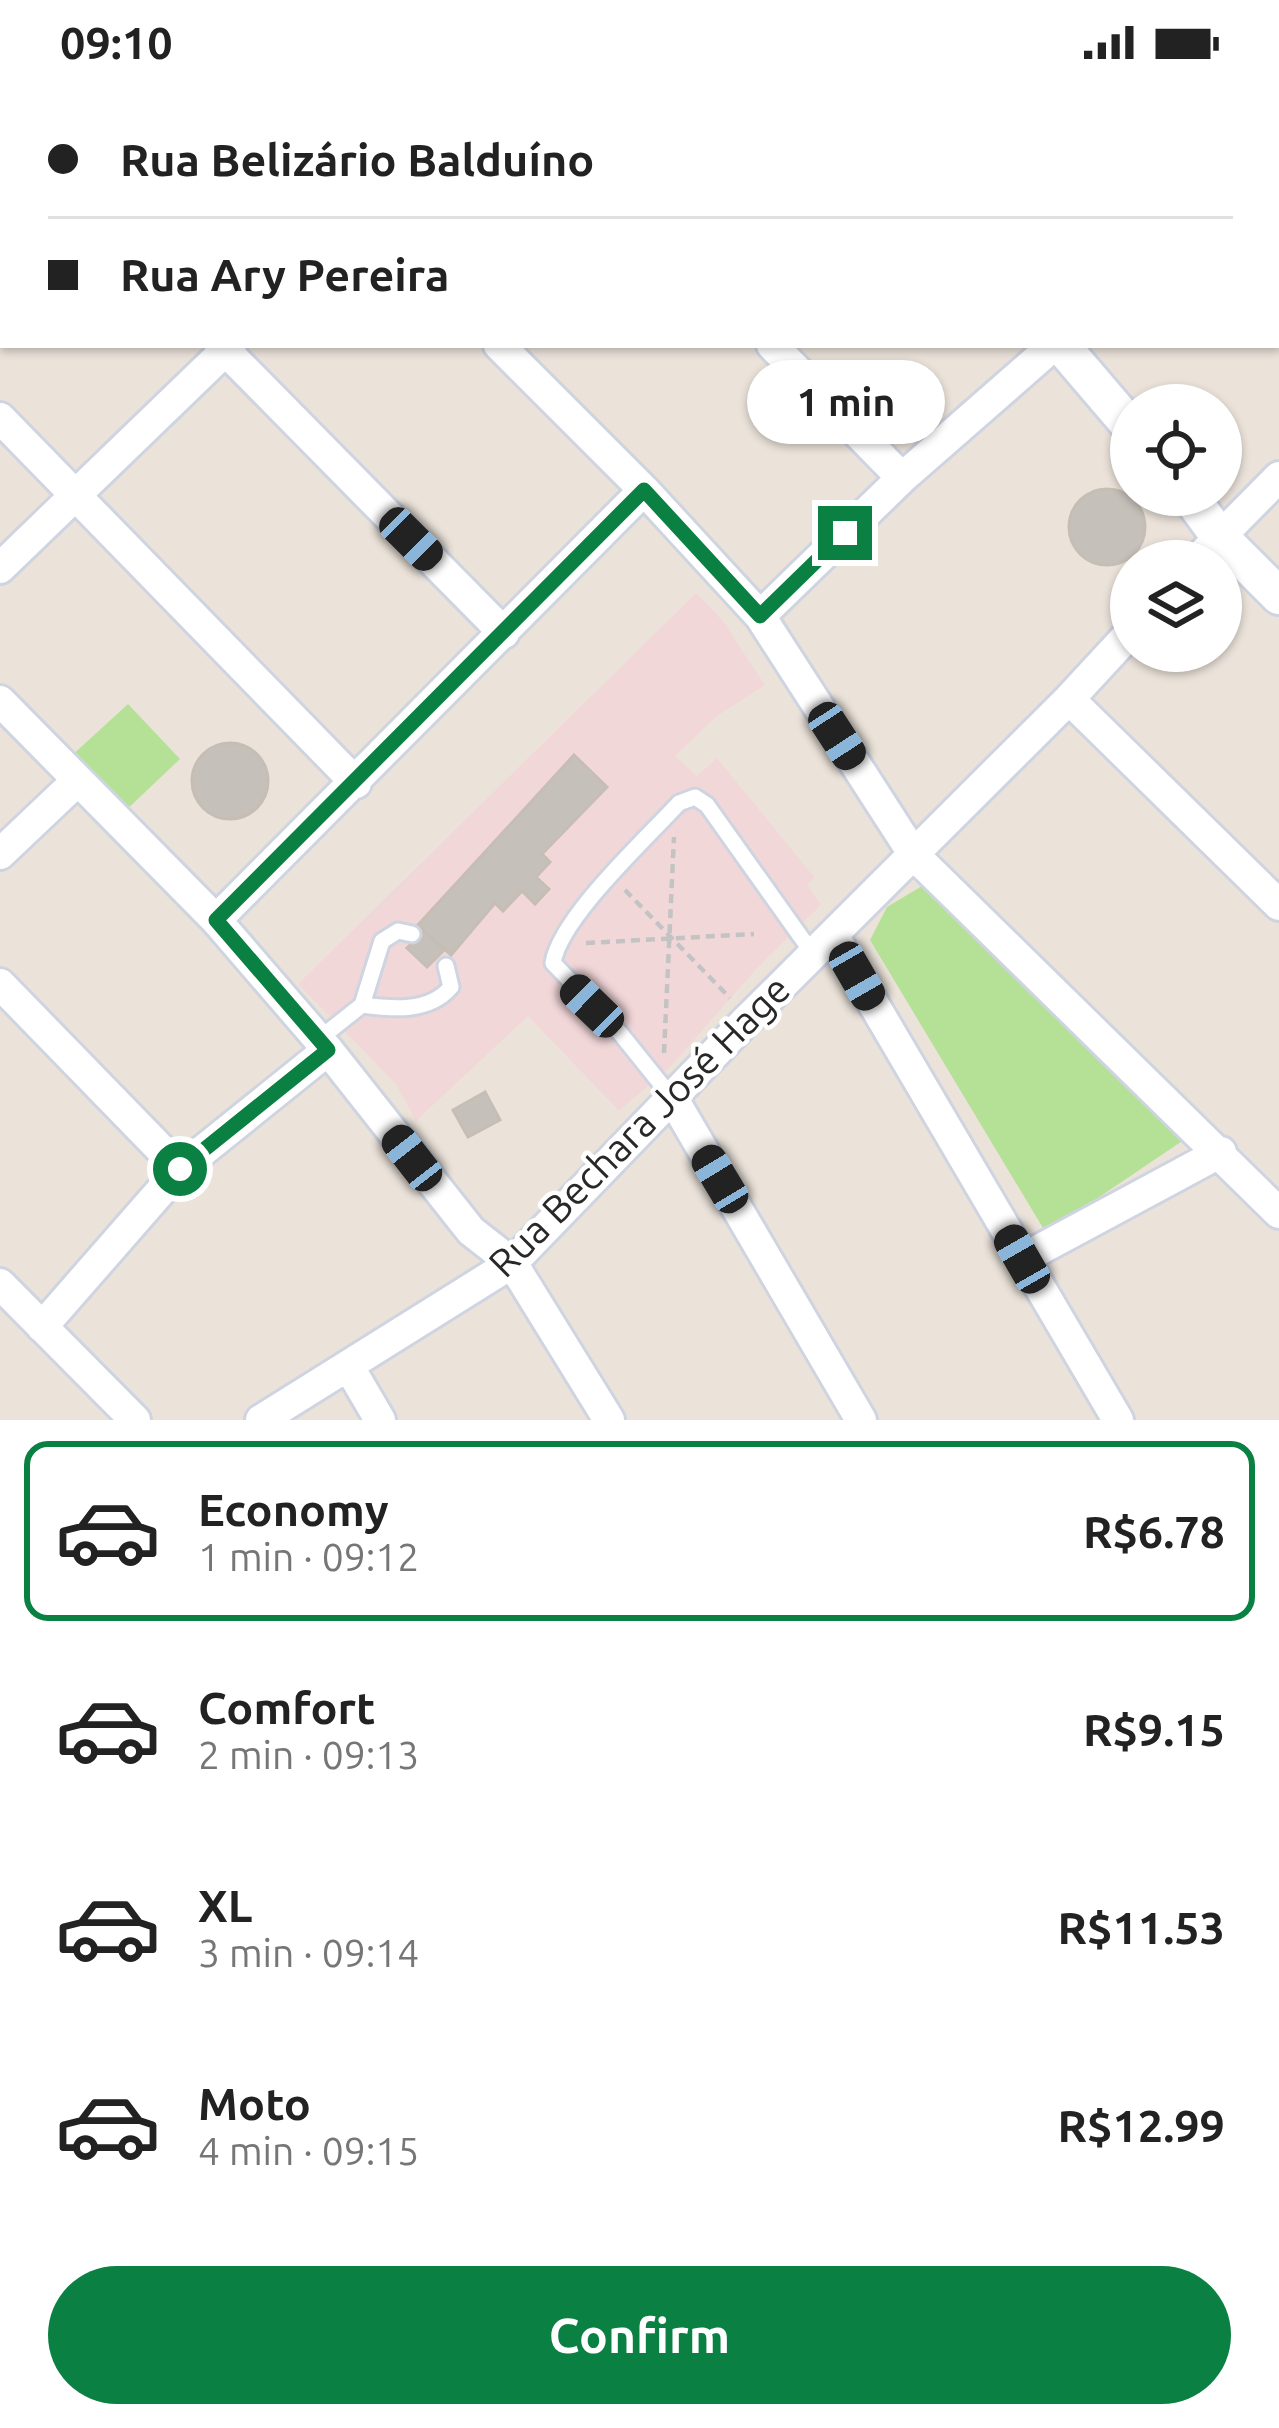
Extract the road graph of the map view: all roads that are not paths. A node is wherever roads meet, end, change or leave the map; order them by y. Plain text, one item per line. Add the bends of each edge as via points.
1 (224, 348) edge
2 (226, 348) edge
3 (775, 348) edge
4 (1054, 348) edge
5 (1061, 348) edge
6 (512, 349) edge
7 (1110, 403) edge
8 (0, 418) edge
9 (1279, 477) edge
10 (902, 478) junction
11 (644, 490) junction
12 (75, 494) junction
13 (1215, 540) edge
14 (0, 568) edge
15 (1242, 571) edge
16 (1279, 596) edge
17 (760, 616) junction
18 (504, 633) junction
19 (1110, 655) edge
20 (1069, 699) junction
21 (0, 701) edge
22 (77, 781) junction
23 (356, 783) junction
24 (0, 854) edge
25 (914, 855) junction
26 (1279, 905) edge
27 (216, 920) junction
28 (412, 934) dead end
29 (824, 945) junction
30 (446, 966) dead end
31 (0, 984) edge
32 (362, 1005) junction
33 (323, 1045) junction
34 (673, 1099) junction
35 (1221, 1152) junction
36 (180, 1169) junction
37 (1250, 1186) junction
38 (1279, 1213) edge
39 (1279, 1237) edge
40 (1022, 1259) junction
41 (512, 1263) junction
42 (0, 1284) edge
43 (42, 1327) junction
44 (349, 1367) junction
45 (135, 1420) edge
46 (261, 1420) edge
47 (380, 1420) edge
48 (609, 1420) edge
49 (861, 1420) edge
50 (1118, 1420) edge

1 - 12 street
2 - 18 street
3 - 10 street
4 - 10 street
5 - 7 street
6 - 11 street
8 - 12 street
9 - 13 street
10 - 17 street
11 - 17 street
11 - 18 street
12 - 14 street
12 - 23 street
15 - 16 street
17 - 25 street
18 - 23 street
19 - 20 street, Rua Bechara José Hage
20 - 25 street, Rua Bechara José Hage
20 - 26 street
21 - 22 street
22 - 24 street
22 - 27 street
23 - 27 street
25 - 29 street, Rua Bechara José Hage
25 - 35 street
27 - 33 street
28 - 32 lane via 398,931 382,941
29 - 34 street, Rua Bechara José Hage
29 - 34 lane via 707,805 695,797 679,803 558,942 553,963
29 - 40 street
30 - 32 lane via 451,987 443,997 421,1006
31 - 36 street
32 - 33 lane
33 - 36 street
33 - 41 street via 471,1231
34 - 41 street, Rua Bechara José Hage
34 - 49 street
35 - 37 street
35 - 40 street
36 - 43 street
37 - 38 street
37 - 39 street
40 - 50 street
41 - 44 street, Rua Bechara José Hage
41 - 48 street
42 - 43 street
43 - 45 street
44 - 46 street, Rua Bechara José Hage
44 - 47 street

